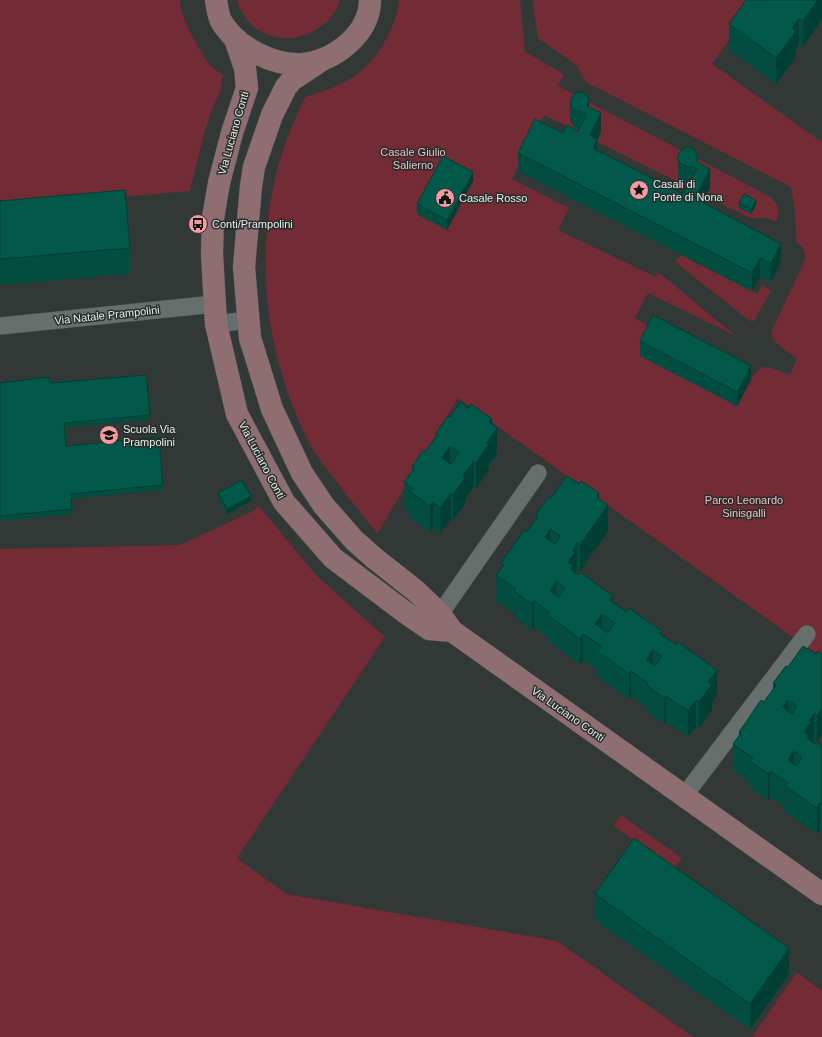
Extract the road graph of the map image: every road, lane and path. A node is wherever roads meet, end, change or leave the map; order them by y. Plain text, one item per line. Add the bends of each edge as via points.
1 (216, 0) edge
2 (370, 0) edge
3 (235, 39) junction
4 (325, 58) junction
5 (216, 314) junction
6 (248, 320) junction
7 (0, 326) edge
8 (538, 473) dead end
9 (434, 621) junction
10 (807, 634) dead end
11 (684, 796) junction
12 (822, 894) edge

1 - 3 street via 220,20
2 - 4 street, Via Luciano Conti via 363,27 352,41
3 - 4 street via 257,54 280,62 303,64
3 - 5 street, Via Luciano Conti via 245,68 247,88 232,133 213,218 212,254
4 - 6 street, Via Luciano Conti via 292,80 286,87 272,115 256,161 251,186 244,268
5 - 6 street
5 - 7 street, Via Natale Prampolini
5 - 9 street, Via Luciano Conti via 237,414 284,502 333,558 406,614
6 - 9 street, Via Luciano Conti via 250,338 272,409 302,473 324,506 347,532 373,557 416,591
8 - 9 street
9 - 11 street, Via Luciano Conti
10 - 11 street
11 - 12 street, Via Luciano Conti

